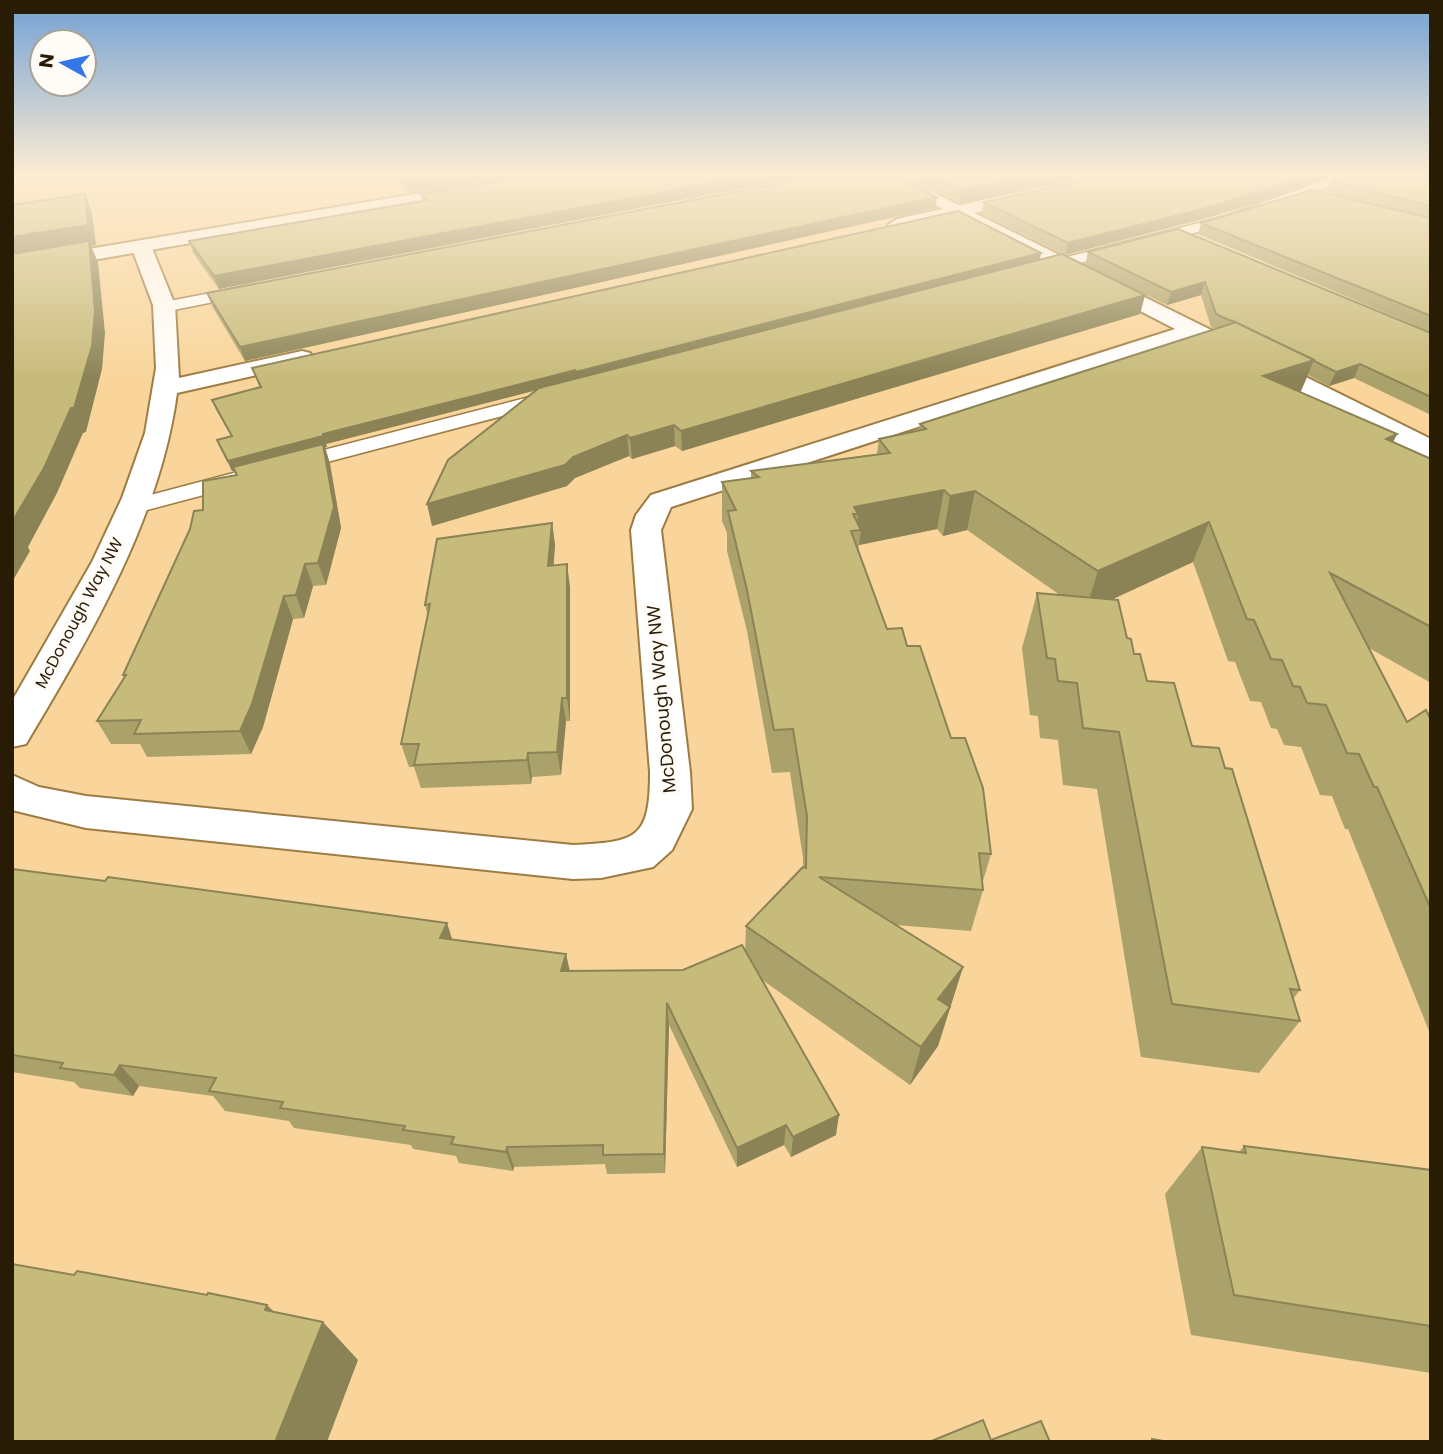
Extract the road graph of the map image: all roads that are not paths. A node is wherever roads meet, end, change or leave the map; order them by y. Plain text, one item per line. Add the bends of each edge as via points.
1 (154, 244) edge
2 (1023, 244) edge
3 (1134, 244) edge
4 (141, 246) junction
5 (1061, 263) junction
6 (12, 268) edge
7 (1010, 277) edge
8 (264, 288) edge
9 (164, 307) junction
10 (1191, 331) junction
11 (322, 353) edge
12 (168, 388) junction
13 (569, 393) edge
14 (1431, 450) edge
15 (132, 507) junction
16 (12, 734) edge
17 (12, 790) edge

1 - 4 street
2 - 5 street
3 - 5 lane
4 - 6 street
4 - 9 street, McDonough Way NW
5 - 7 lane
5 - 10 street
8 - 9 lane
9 - 12 street, McDonough Way NW
10 - 14 street
10 - 17 street, McDonough Way NW via 661,501 646,530 671,809 657,838 638,855 573,862 114,814 28,800
11 - 12 street
12 - 15 street, McDonough Way NW via 160,429
13 - 15 lane
15 - 16 street, McDonough Way NW via 106,569

